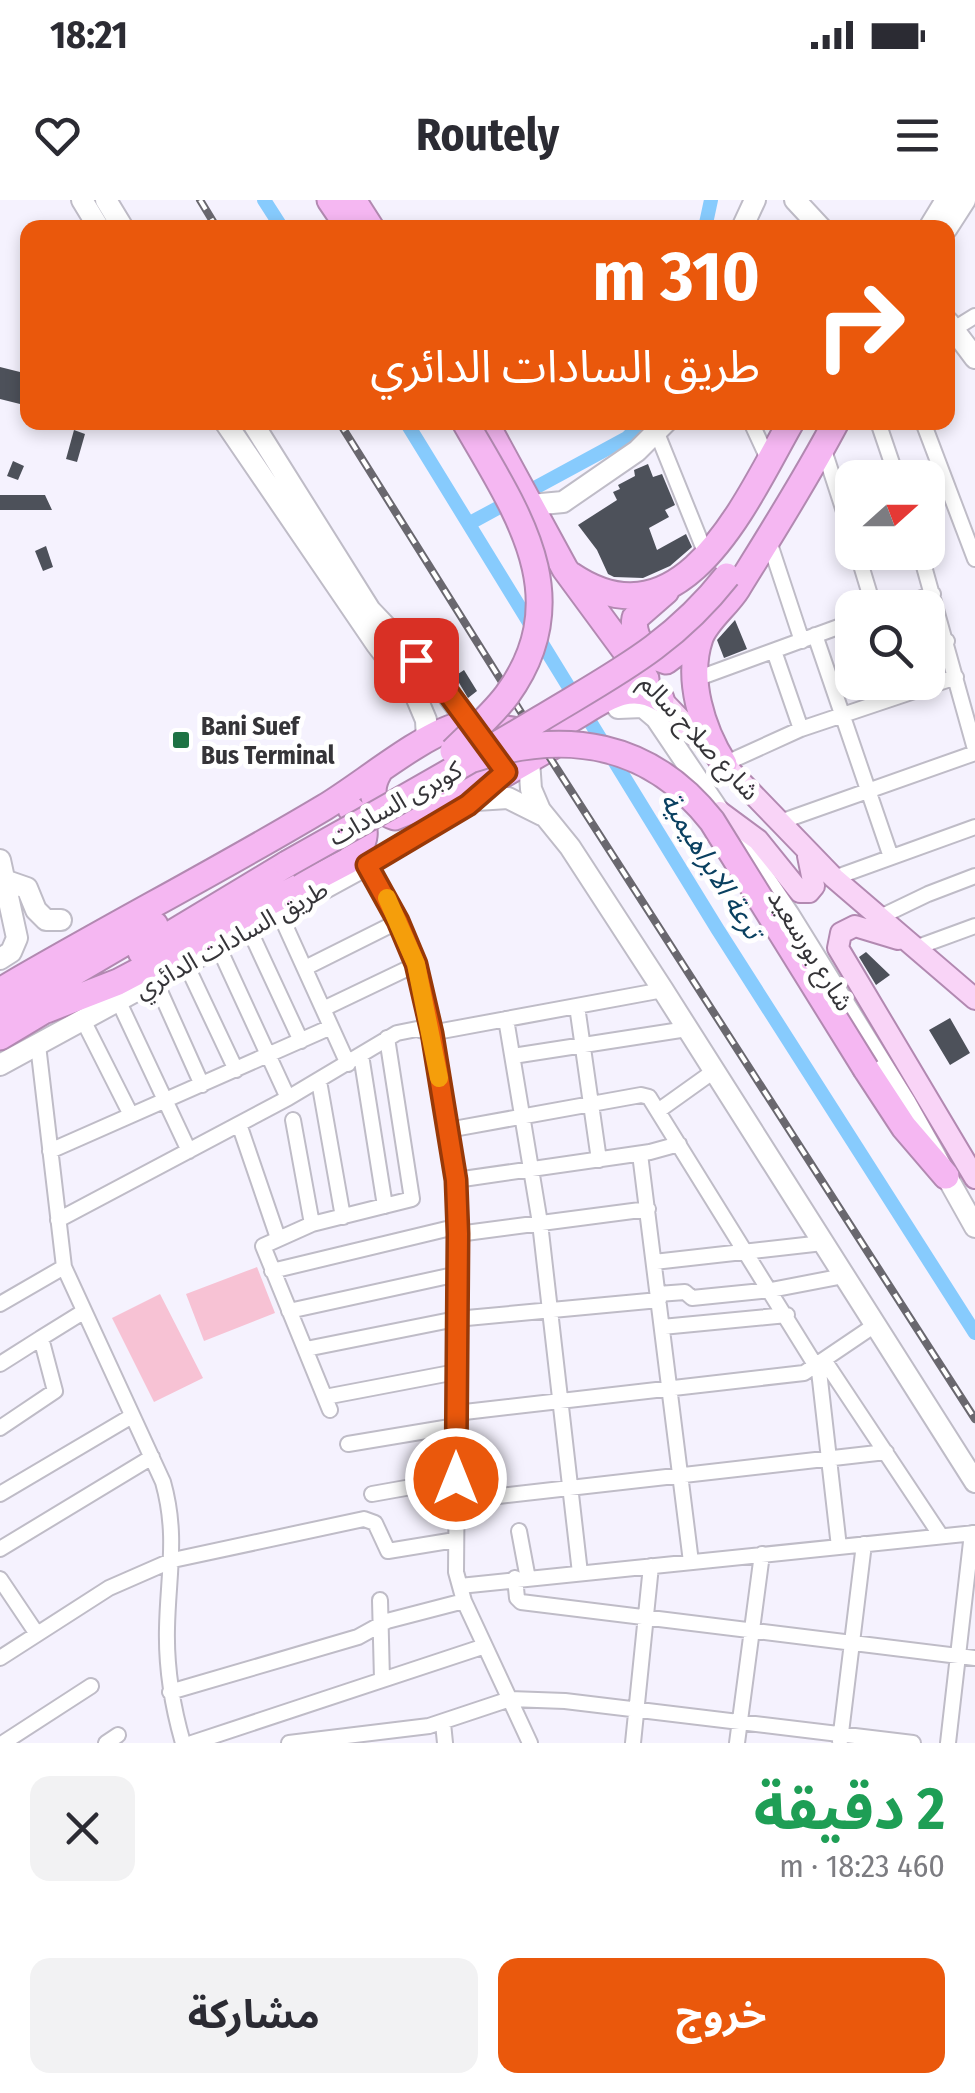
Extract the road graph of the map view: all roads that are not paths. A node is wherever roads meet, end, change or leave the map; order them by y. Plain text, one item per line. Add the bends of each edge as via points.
1 (795, 200) edge
2 (965, 200) edge
3 (938, 213) edge
4 (814, 220) edge
5 (955, 330) edge
6 (975, 358) edge
7 (233, 430) edge
8 (257, 430) edge
9 (470, 430) edge
10 (489, 430) edge
11 (659, 430) edge
12 (662, 430) edge
13 (755, 430) edge
14 (786, 430) edge
15 (802, 430) edge
16 (881, 430) edge
17 (926, 430) edge
18 (822, 435) edge
19 (891, 460) edge
20 (769, 461) junction
21 (835, 479) edge
22 (564, 502) junction
23 (531, 505) junction
24 (768, 537) junction
25 (550, 543) junction
26 (975, 559) edge
27 (717, 567) junction
28 (565, 570) junction
29 (674, 584) junction
30 (835, 628) edge
31 (945, 634) edge
32 (701, 635) junction
33 (809, 638) junction
34 (947, 641) joint
35 (774, 651) junction
36 (416, 660) junction
37 (956, 677) junction
38 (696, 679) junction
39 (661, 699) junction
40 (969, 701) edge
41 (420, 702) junction
42 (614, 702) junction
43 (844, 714) junction
44 (468, 724) junction
45 (567, 729) junction
46 (801, 730) junction
47 (427, 741) junction
48 (975, 751) edge
49 (463, 755) junction
50 (724, 764) junction
51 (517, 766) junction
52 (379, 772) junction
53 (870, 788) junction
54 (475, 800) junction
55 (324, 808) junction
56 (720, 812) junction
57 (547, 820) junction
58 (780, 822) junction
59 (975, 828) edge
60 (807, 850) junction
61 (891, 858) junction
62 (357, 863) junction
63 (2, 870) edge
64 (975, 876) edge
65 (834, 878) junction
66 (279, 912) junction
67 (878, 918) junction
68 (60, 920) dead end
69 (398, 921) junction
70 (975, 926) edge
71 (249, 929) junction
72 (910, 944) junction
73 (218, 946) junction
74 (0, 960) edge
75 (186, 964) junction
76 (416, 964) junction
77 (304, 968) junction
78 (975, 975) edge
79 (155, 980) junction
80 (954, 982) junction
81 (664, 990) junction
82 (0, 991) edge
83 (975, 998) edge
84 (118, 1000) junction
85 (41, 1003) junction
86 (577, 1006) junction
87 (323, 1008) junction
88 (0, 1016) edge
89 (506, 1019) junction
90 (83, 1020) junction
91 (331, 1027) junction
92 (687, 1029) junction
93 (432, 1033) junction
94 (0, 1037) edge
95 (387, 1038) junction
96 (301, 1042) junction
97 (38, 1045) junction
98 (582, 1045) junction
99 (269, 1056) junction
100 (512, 1056) junction
101 (354, 1060) junction
102 (0, 1065) edge
103 (236, 1070) junction
104 (714, 1071) junction
105 (319, 1081) junction
106 (202, 1085) junction
107 (288, 1098) junction
108 (165, 1100) junction
109 (591, 1105) junction
110 (658, 1111) junction
111 (131, 1116) junction
112 (523, 1116) junction
113 (294, 1120) dead end
114 (238, 1124) junction
115 (448, 1130) junction
116 (679, 1144) junction
117 (50, 1150) junction
118 (189, 1151) junction
119 (640, 1154) junction
120 (598, 1160) junction
121 (532, 1169) junction
122 (946, 1176) junction
123 (975, 1178) edge
124 (456, 1180) junction
125 (385, 1206) junction
126 (648, 1209) junction
127 (343, 1217) junction
128 (58, 1220) junction
129 (540, 1223) junction
130 (312, 1224) junction
131 (975, 1227) edge
132 (458, 1230) junction
133 (278, 1238) junction
134 (822, 1243) junction
135 (748, 1252) junction
136 (654, 1262) junction
137 (64, 1267) junction
138 (272, 1271) junction
139 (458, 1274) junction
140 (844, 1276) junction
141 (771, 1290) junction
142 (658, 1297) junction
143 (0, 1304) edge
144 (550, 1310) junction
145 (290, 1311) junction
146 (83, 1312) junction
147 (787, 1315) junction
148 (456, 1319) junction
149 (875, 1325) junction
150 (662, 1327) junction
151 (41, 1338) junction
152 (306, 1349) junction
153 (821, 1363) junction
154 (0, 1364) edge
155 (456, 1372) junction
156 (670, 1388) junction
157 (560, 1401) junction
158 (132, 1416) junction
159 (456, 1420) junction
160 (0, 1428) edge
161 (348, 1444) dead end
162 (886, 1452) junction
163 (152, 1457) junction
164 (830, 1458) junction
165 (680, 1475) junction
166 (456, 1479) junction
167 (975, 1482) edge
168 (570, 1488) junction
169 (0, 1494) edge
170 (372, 1494) dead end
171 (455, 1500) junction
172 (519, 1531) dead end
173 (974, 1533) edge
174 (940, 1536) junction
175 (455, 1540) junction
176 (864, 1544) junction
177 (839, 1546) junction
178 (0, 1549) edge
179 (762, 1554) junction
180 (173, 1560) junction
181 (691, 1562) junction
182 (652, 1566) junction
183 (580, 1574) junction
184 (521, 1579) junction
185 (0, 1580) edge
186 (970, 1593) edge
187 (462, 1594) junction
188 (380, 1600) dead end
189 (648, 1618) junction
190 (380, 1624) junction
191 (752, 1629) junction
192 (37, 1634) junction
193 (852, 1642) junction
194 (485, 1646) junction
195 (958, 1656) junction
196 (0, 1658) edge
197 (975, 1658) edge
198 (382, 1680) junction
199 (91, 1686) dead end
200 (170, 1692) junction
201 (510, 1698) junction
202 (637, 1710) junction
203 (740, 1720) junction
204 (443, 1723) junction
205 (840, 1738) edge
206 (346, 1740) edge
207 (3, 1743) edge
208 (183, 1743) edge
209 (192, 1743) edge
210 (289, 1743) edge
211 (445, 1743) edge
212 (530, 1743) edge
213 (633, 1743) edge
214 (737, 1743) edge
215 (913, 1743) edge
216 (948, 1743) edge

1 - 4 street
2 - 3 street
5 - 6 street
7 - 41 street
8 - 36 street via 361,596
9 - 49 highway, كوبرى السادات, bridge via 528,537 538,599 534,633 516,680
10 - 23 highway, شارع صلاح سالم
11 - 22 street
12 - 27 street
13 - 20 street
14 - 20 highway
15 - 27 highway, كوبرى السادات
16 - 19 street
17 - 26 street
18 - 21 street
18 - 24 highway
18 - 27 highway, كوبرى السادات
20 - 27 highway
22 - 23 street
22 - 25 street
23 - 25 highway, شارع صلاح سالم
24 - 32 highway
24 - 33 street
25 - 28 highway, شارع صلاح سالم
27 - 29 highway
27 - 49 highway, كوبرى السادات, bridge via 643,640
28 - 29 highway via 616,593
28 - 39 highway, شارع صلاح سالم
29 - 32 highway via 638,613 636,638 666,661
30 - 33 street
31 - 34 street
32 - 38 highway
33 - 35 street
33 - 43 street
34 - 37 street
35 - 38 street
35 - 46 street
36 - 41 street via 432,691
36 - 44 street
37 - 40 street
37 - 43 street
38 - 50 highway via 706,732
39 - 42 highway via 636,690
39 - 50 main road, شارع صلاح سالم
40 - 48 street
41 - 47 street
42 - 45 highway
42 - 56 street, شارع بورسعيد via 650,712
43 - 46 street
43 - 53 street
44 - 45 highway via 534,734
44 - 47 highway
44 - 51 street
45 - 51 highway
46 - 50 street
47 - 52 highway
48 - 53 street
49 - 85 highway, كوبرى السادات
49 - 122 highway, bridge via 592,746 632,757 676,784 712,821 866,1070
50 - 58 main road, شارع صلاح سالم
51 - 52 highway via 396,818 373,798
51 - 54 street
51 - 57 street
52 - 55 highway
53 - 58 street
53 - 61 street
54 - 57 street via 508,798
54 - 62 street
55 - 62 highway via 348,808 362,821
55 - 82 highway
56 - 60 main road via 758,840 804,893 815,881
56 - 122 street, شارع بورسعيد via 828,976
57 - 81 street
58 - 60 main road, شارع صلاح سالم
59 - 61 street
60 - 65 main road, شارع صلاح سالم
61 - 65 street
62 - 66 highway
62 - 69 street
62 - 85 highway via 118,982
63 - 68 street via 27,888 46,920
63 - 74 street via 17,938
64 - 67 street
65 - 67 main road, شارع صلاح سالم
66 - 71 street, طريق السادات الدائري
66 - 77 street
67 - 72 main road, شارع صلاح سالم
69 - 76 street
69 - 77 street
70 - 72 street
71 - 73 street, طريق السادات الدائري
71 - 96 street
72 - 80 main road, شارع صلاح سالم
72 - 123 main road, شارع صلاح سالم via 855,926 842,933 838,948
73 - 75 street, طريق السادات الدائري
73 - 99 street
75 - 79 street, طريق السادات الدائري
75 - 103 street
76 - 87 street
76 - 93 street
77 - 87 street
78 - 80 street
79 - 84 street, طريق السادات الدائري
79 - 106 street
80 - 83 main road, شارع صلاح سالم
81 - 86 street
81 - 92 street
84 - 90 street, طريق السادات الدائري
84 - 108 street
85 - 88 highway
85 - 94 highway
86 - 89 street
86 - 98 street
87 - 91 street
89 - 93 street
89 - 100 street
90 - 97 street, طريق السادات الدائري
90 - 111 street
91 - 96 street
91 - 101 street
92 - 98 street
92 - 104 street
93 - 95 street via 417,1029
93 - 115 street
95 - 101 street
95 - 125 street via 413,1196
96 - 99 street
97 - 102 street, طريق السادات الدائري
97 - 117 street
98 - 100 street
98 - 109 street
99 - 103 street
99 - 107 street
100 - 112 street
101 - 105 street
101 - 125 street
103 - 106 street
104 - 110 street
104 - 134 street
105 - 107 street
105 - 127 street
106 - 108 street
107 - 114 street
108 - 111 street
108 - 118 street
109 - 110 street via 644,1094
109 - 112 street
109 - 120 street
110 - 116 street
111 - 117 street
112 - 115 street
112 - 121 street
113 - 130 street
114 - 118 street
114 - 133 street
115 - 124 street
116 - 119 street
116 - 135 street
117 - 128 street
118 - 128 street
119 - 120 street
119 - 126 street
120 - 121 street
121 - 124 street
121 - 129 street
122 - 131 street, شارع بورسعيد
124 - 132 street
125 - 127 street
126 - 129 street
126 - 136 street
127 - 130 street
128 - 137 street
129 - 132 street
129 - 144 street
130 - 133 street
132 - 138 street
132 - 139 street
133 - 138 street via 263,1246
134 - 135 street
134 - 140 street
135 - 136 street
135 - 141 street
136 - 142 street
137 - 143 street
137 - 146 street
138 - 145 street
139 - 145 street
139 - 148 street
140 - 141 street
140 - 149 street
141 - 142 street
141 - 147 street
142 - 144 street
142 - 150 street
144 - 148 street
144 - 157 street
145 - 152 street
146 - 151 street
146 - 158 street
147 - 150 street
147 - 153 street
148 - 152 street
148 - 155 street
149 - 153 street
149 - 167 street
150 - 156 street
151 - 154 street
151 - 160 street via 54,1392
152 - 155 street via 328,1403
153 - 156 street via 804,1373
153 - 162 street
153 - 164 street
155 - 159 street
156 - 157 street
156 - 165 street
157 - 159 street
157 - 168 street
158 - 163 street
158 - 169 street
159 - 161 street
159 - 166 street
162 - 164 street
162 - 174 street
163 - 178 street
163 - 180 street via 171,1508
164 - 165 street
164 - 177 street
165 - 168 street
165 - 181 street
166 - 170 street
166 - 171 street
168 - 171 street
168 - 183 street
171 - 175 street
172 - 184 street
173 - 174 street
173 - 186 street
174 - 176 street
175 - 180 street via 388,1550 375,1524 364,1519
175 - 187 street
176 - 177 street
176 - 193 street
177 - 179 street
179 - 181 street
179 - 191 street
180 - 192 street via 109,1588
180 - 200 street
181 - 182 street
182 - 183 street
182 - 189 street
183 - 184 street
184 - 187 street
184 - 189 street via 520,1602
185 - 192 street
186 - 195 street
187 - 190 street
187 - 194 street
188 - 190 street
189 - 191 street
189 - 202 street
190 - 198 street
190 - 200 street via 358,1637
191 - 193 street
191 - 203 street
192 - 196 street
193 - 195 street
193 - 205 street
194 - 198 street
194 - 201 street
195 - 197 street
195 - 216 street
198 - 209 street
199 - 207 street
200 - 208 street
201 - 202 street
201 - 204 street
201 - 212 street
202 - 203 street
202 - 213 street
203 - 205 street
203 - 214 street
204 - 206 street
204 - 211 street
205 - 215 street
206 - 210 street

